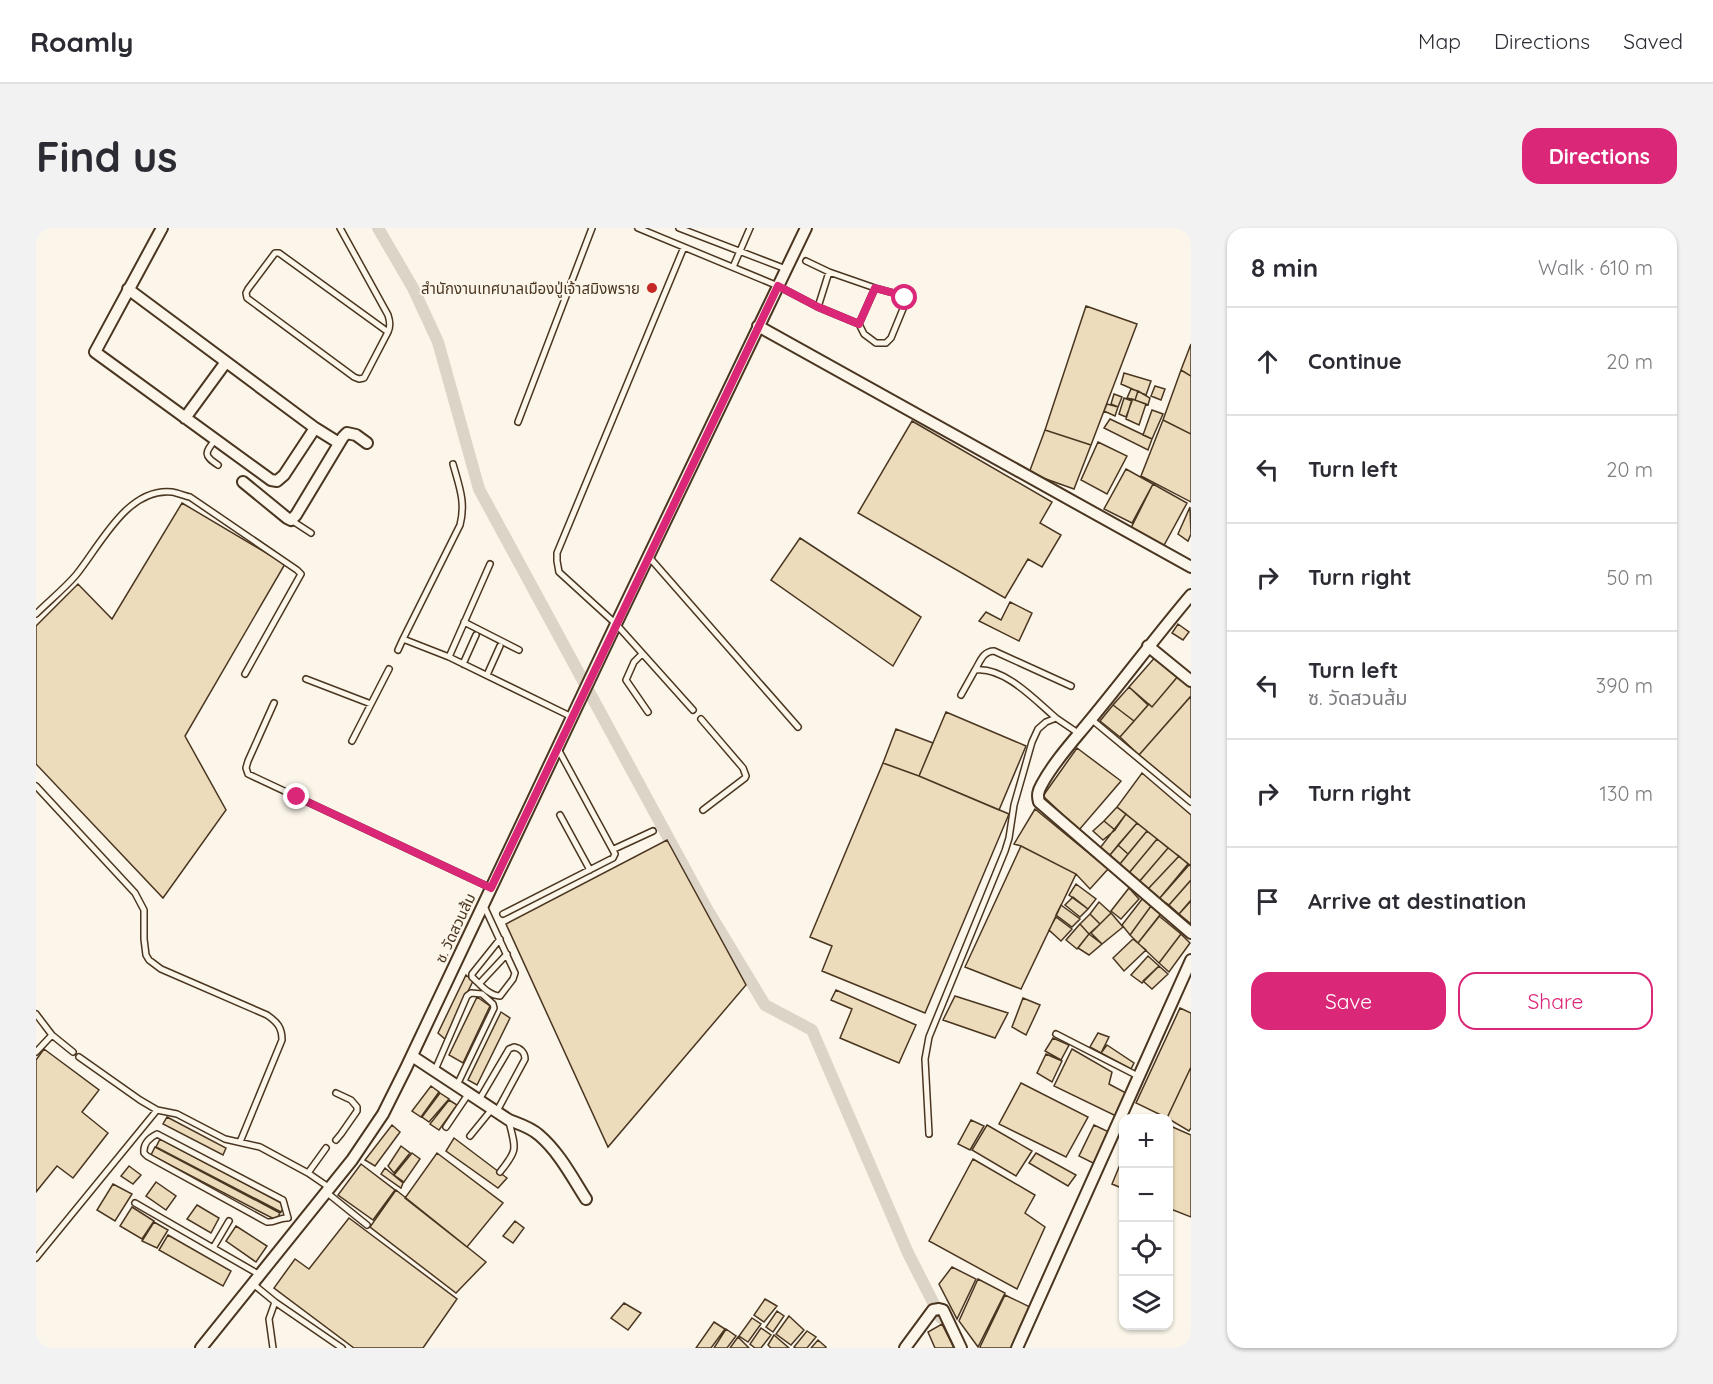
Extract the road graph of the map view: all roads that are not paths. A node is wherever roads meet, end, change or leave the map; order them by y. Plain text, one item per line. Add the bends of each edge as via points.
1 (162, 228) edge
2 (340, 228) edge
3 (592, 228) edge
4 (679, 228) edge
5 (750, 228) edge
6 (806, 228) edge
7 (641, 229) edge
8 (684, 247) junction
9 (740, 251) junction
10 (806, 261) dead end
11 (733, 267) junction
12 (786, 269) junction
13 (829, 272) junction
14 (778, 286) junction
15 (875, 288) junction
16 (128, 290) junction
17 (818, 307) junction
18 (859, 324) junction
19 (758, 326) junction
20 (388, 332) junction
21 (226, 362) junction
22 (185, 418) junction
23 (518, 422) dead end
24 (315, 428) junction
25 (215, 440) junction
26 (339, 443) junction
27 (368, 443) dead end
28 (453, 464) dead end
29 (218, 465) dead end
30 (243, 482) dead end
31 (291, 520) junction
32 (311, 533) dead end
33 (648, 556) junction
34 (490, 564) dead end
35 (1191, 567) edge
36 (1191, 595) edge
37 (36, 614) edge
38 (464, 622) junction
39 (616, 624) junction
40 (476, 635) dead end
41 (403, 639) junction
42 (500, 646) dead end
43 (1148, 646) junction
44 (398, 650) dead end
45 (519, 650) dead end
46 (642, 654) junction
47 (449, 657) junction
48 (463, 664) junction
49 (389, 669) dead end
50 (975, 670) junction
51 (245, 674) dead end
52 (487, 675) junction
53 (306, 680) dead end
54 (1191, 681) edge
55 (1071, 686) dead end
56 (960, 695) dead end
57 (274, 703) dead end
58 (371, 704) junction
59 (693, 710) dead end
60 (648, 712) dead end
61 (572, 717) junction
62 (1056, 718) junction
63 (701, 719) dead end
64 (1091, 719) junction
65 (798, 727) dead end
66 (1078, 734) junction
67 (352, 741) dead end
68 (557, 747) junction
69 (36, 786) edge
70 (1191, 802) edge
71 (703, 810) dead end
72 (560, 816) dead end
73 (653, 831) dead end
74 (614, 849) junction
75 (590, 870) junction
76 (491, 888) junction
77 (483, 905) junction
78 (503, 914) dead end
79 (1191, 933) edge
80 (500, 939) junction
81 (507, 954) junction
82 (1191, 960) edge
83 (1188, 975) edge
84 (480, 983) junction
85 (36, 1014) edge
86 (1056, 1034) dead end
87 (52, 1035) junction
88 (36, 1052) edge
89 (73, 1052) dead end
90 (412, 1056) junction
91 (79, 1057) dead end
92 (435, 1070) junction
93 (1138, 1076) junction
94 (457, 1085) junction
95 (336, 1093) dead end
96 (469, 1093) junction
97 (479, 1100) junction
98 (157, 1110) junction
99 (494, 1110) junction
100 (509, 1120) junction
101 (446, 1127) dead end
102 (929, 1134) dead end
103 (470, 1136) dead end
104 (336, 1140) dead end
105 (240, 1142) junction
106 (326, 1148) dead end
107 (500, 1172) dead end
108 (308, 1173) junction
109 (328, 1190) junction
110 (586, 1199) dead end
111 (135, 1203) dead end
112 (288, 1218) junction
113 (229, 1221) dead end
114 (299, 1225) junction
115 (367, 1225) dead end
116 (213, 1248) junction
117 (36, 1258) edge
118 (256, 1279) junction
119 (275, 1302) junction
120 (201, 1348) edge
121 (273, 1348) edge
122 (342, 1348) edge
123 (904, 1348) edge
124 (961, 1348) edge
125 (1017, 1348) edge

1 - 16 street
2 - 20 lane via 388,315
3 - 23 lane
4 - 9 lane
5 - 9 lane
6 - 12 street, ซ. วัดสวนส้ม
7 - 8 lane
8 - 11 lane
8 - 39 lane via 557,553 559,572
9 - 11 lane
9 - 12 lane
10 - 13 lane
11 - 14 lane
12 - 14 street, ซ. วัดสวนส้ม
13 - 15 lane
13 - 17 lane
14 - 17 lane
14 - 19 street, ซ. วัดสวนส้ม
15 - 18 lane
15 - 18 lane via 905,298 891,338 886,343 876,343
16 - 21 street
16 - 22 street via 95,352
17 - 18 lane
19 - 33 street, ซ. วัดสวนส้ม
19 - 35 street
20 - 20 lane via 279,253 275,253 246,293 247,298 359,379 364,378
21 - 22 street
21 - 24 street
22 - 25 street
24 - 25 street via 277,481
24 - 26 street
25 - 29 lane via 207,455
26 - 27 street via 347,433
26 - 31 street
28 - 41 lane via 464,511 460,525
30 - 31 street
31 - 32 lane
33 - 39 street, ซ. วัดสวนส้ม
33 - 65 lane
34 - 38 lane
36 - 43 street
37 - 51 lane via 75,577 132,504 158,493 190,497 301,574
38 - 45 lane
38 - 47 lane
39 - 46 lane
39 - 61 street, ซ. วัดสวนส้ม
40 - 48 lane
41 - 44 lane
41 - 47 lane
42 - 52 lane
43 - 54 street
43 - 64 street
46 - 59 lane
46 - 60 lane via 626,680
47 - 48 lane
48 - 52 lane
49 - 58 lane
50 - 55 lane via 984,654 994,651
50 - 56 lane
50 - 62 lane via 995,672 1013,682
52 - 61 lane
53 - 58 lane
57 - 76 lane via 248,761 248,774
58 - 67 lane
61 - 68 street, ซ. วัดสวนส้ม
62 - 66 lane
62 - 102 lane via 1038,729 1032,742 1005,851 933,1026 926,1059
63 - 71 lane via 746,776
64 - 66 street
64 - 70 lane
66 - 79 street via 1043,782 1038,791 1040,802
68 - 74 lane
68 - 76 street, ซ. วัดสวนส้ม
69 - 105 lane via 135,893 144,910 144,947 149,960 161,969 267,1015 281,1027 282,1040
72 - 75 lane
73 - 74 lane
74 - 75 lane via 613,858
75 - 78 lane
76 - 77 street, ซ. วัดสวนส้ม
77 - 80 lane
77 - 90 street, ซ. วัดสวนส้ม
80 - 81 lane
80 - 84 lane via 472,974
81 - 84 lane
81 - 84 lane via 515,975 500,996 492,995
82 - 83 street
83 - 93 street
85 - 87 lane
86 - 93 lane
87 - 88 lane
87 - 89 lane
90 - 92 street
90 - 109 street, ซ. วัดสวนส้ม via 383,1114
91 - 98 lane
92 - 94 street
92 - 94 lane via 467,996 482,994 494,1008
93 - 125 street
94 - 96 street
95 - 104 lane via 351,1100 357,1111
96 - 97 street
96 - 101 lane
97 - 99 street
97 - 99 lane via 509,1049 521,1050 525,1059
98 - 105 lane via 177,1114 225,1139
98 - 117 lane
99 - 100 street
99 - 103 lane
100 - 107 lane via 514,1154
100 - 110 street via 538,1134
105 - 108 lane via 260,1147
106 - 108 lane
108 - 109 lane
109 - 114 street, ซ. วัดสวนส้ม
109 - 115 lane
111 - 116 lane
112 - 112 lane via 267,1222 147,1156 144,1147 160,1134 284,1200
112 - 114 lane
113 - 116 lane
114 - 118 street, ซ. วัดสวนส้ม
116 - 118 lane
118 - 119 lane
118 - 120 street, ซ. วัดสวนส้ม
119 - 121 lane via 268,1319
119 - 122 lane
123 - 124 street via 933,1310 939,1309

